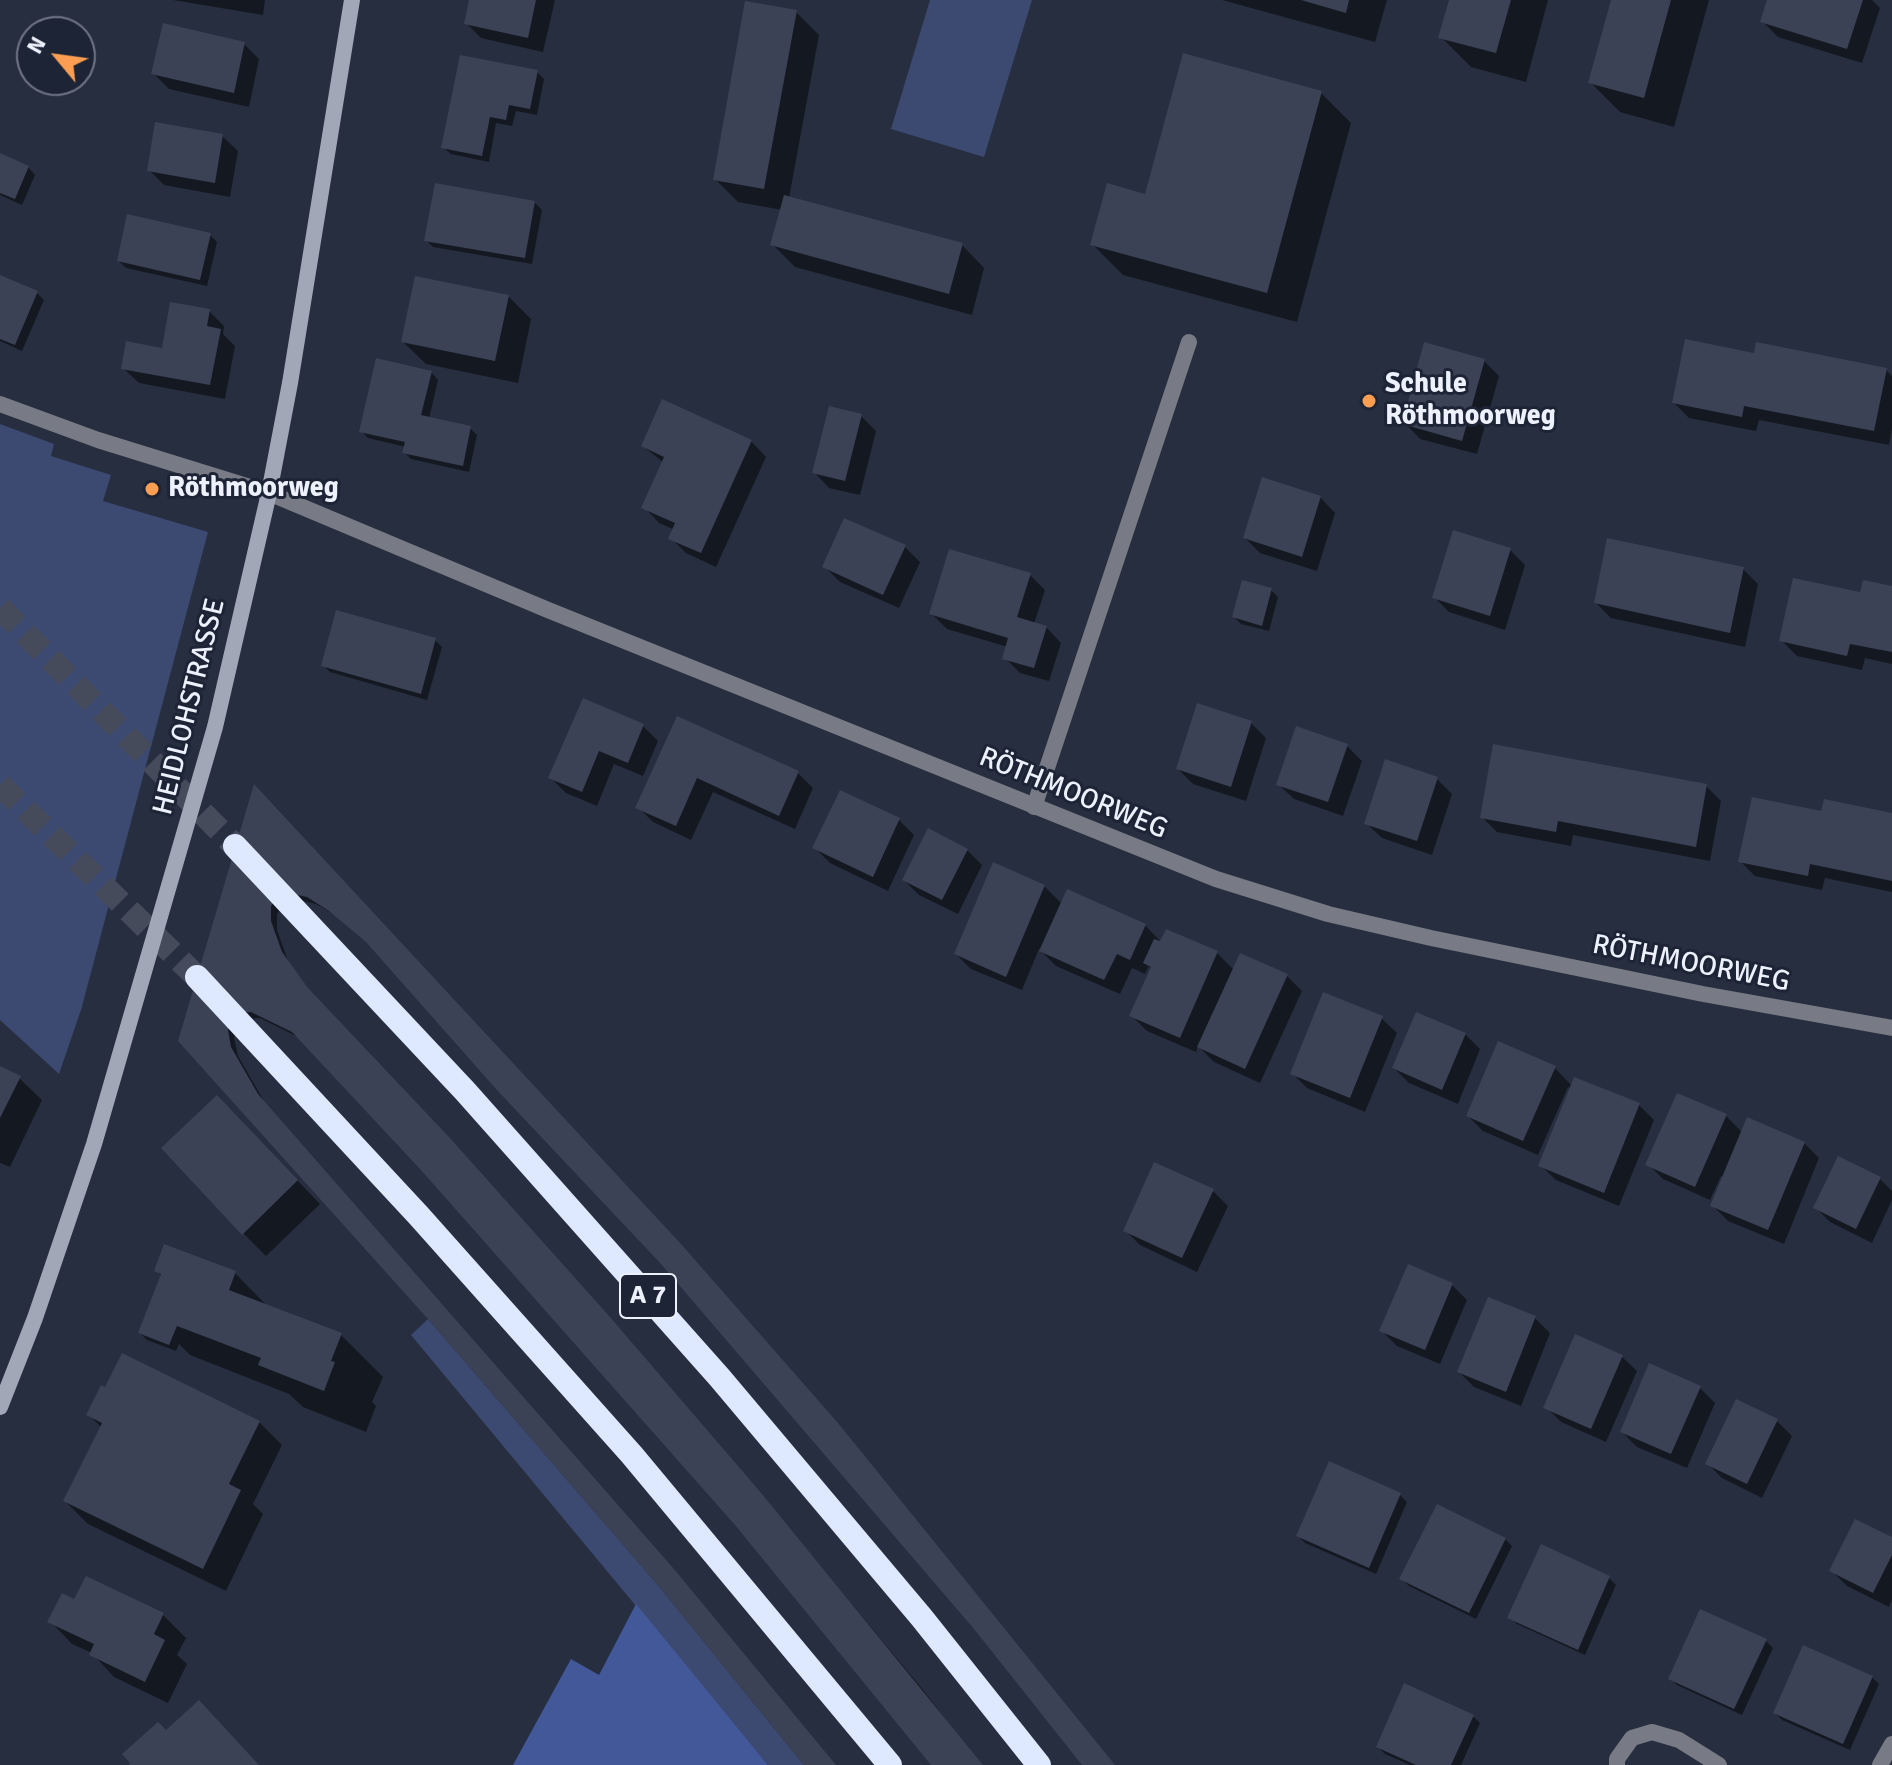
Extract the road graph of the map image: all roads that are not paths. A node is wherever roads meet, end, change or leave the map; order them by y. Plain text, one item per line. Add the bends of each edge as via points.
1 (352, 0) edge
2 (1189, 342) dead end
3 (0, 404) edge
4 (269, 493) junction
5 (1034, 807) junction
6 (235, 846) tunnel mouth
7 (197, 977) tunnel mouth
8 (1892, 1028) edge
9 (0, 1407) edge
10 (1892, 1744) edge
11 (890, 1765) edge
12 (1039, 1765) edge
13 (1617, 1765) edge
14 (1719, 1765) edge
15 (1880, 1765) edge

1 - 4 main road, HEIDLOHSTRASSE
2 - 5 street
3 - 4 street, RÖTHMOORWEG
4 - 5 street, RÖTHMOORWEG
4 - 9 main road, HEIDLOHSTRASSE via 215,727 137,1003 35,1318
5 - 8 street, RÖTHMOORWEG via 1216,879 1328,914 1554,965
6 - 12 highway, A 7 via 465,1091 720,1378
7 - 11 highway via 632,1455
10 - 15 street
13 - 14 street via 1632,1738 1652,1732 1679,1740

